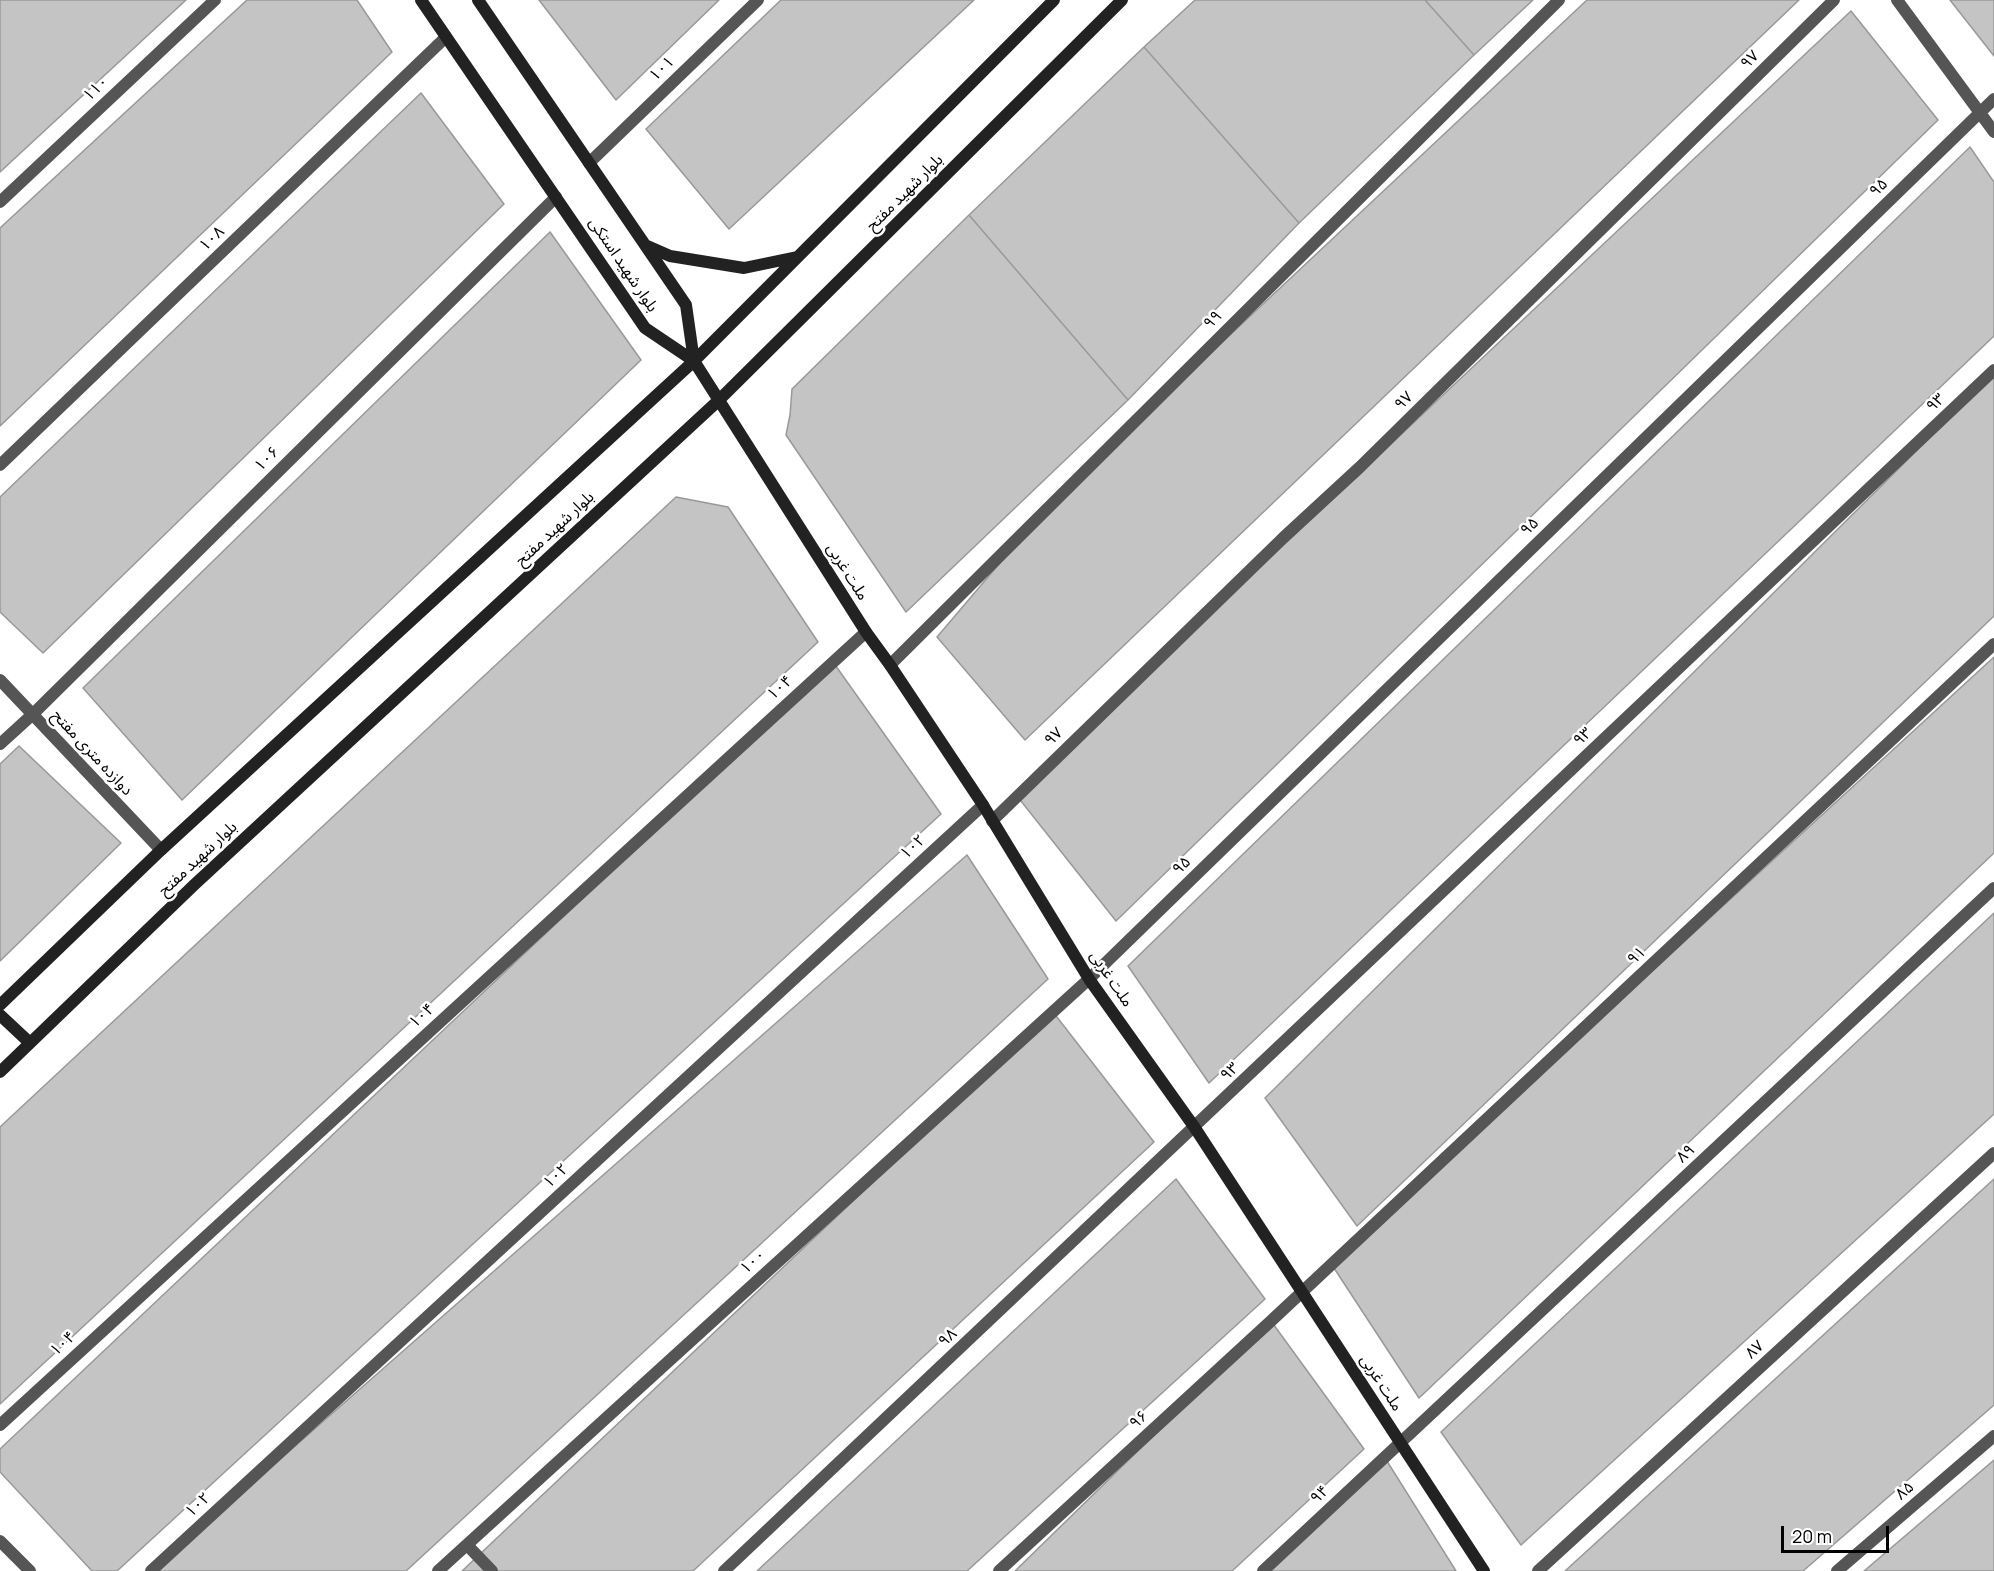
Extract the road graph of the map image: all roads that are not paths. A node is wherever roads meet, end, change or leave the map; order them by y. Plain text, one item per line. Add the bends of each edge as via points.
1 (215, 0) edge
2 (421, 0) edge
3 (758, 0) edge
4 (1054, 0) edge
5 (1122, 0) edge
6 (1559, 0) edge
7 (1834, 0) edge
8 (1897, 0) edge
9 (481, 1) edge
10 (446, 37) junction
11 (1994, 99) edge
12 (1980, 113) junction
13 (1994, 132) edge
14 (589, 163) junction
15 (556, 196) junction
16 (0, 202) edge
17 (645, 245) junction
18 (798, 257) junction
19 (694, 361) junction
20 (1994, 370) edge
21 (719, 400) junction
22 (0, 465) edge
23 (866, 632) junction
24 (1994, 644) edge
25 (890, 665) junction
26 (0, 680) edge
27 (33, 714) junction
28 (0, 744) edge
29 (983, 805) junction
30 (992, 820) junction
31 (161, 850) junction
32 (1994, 888) edge
33 (1089, 979) junction
34 (0, 1005) edge
35 (0, 1015) edge
36 (30, 1043) junction
37 (0, 1072) edge
38 (1195, 1128) junction
39 (1994, 1153) edge
40 (1302, 1293) junction
41 (0, 1425) edge
42 (1994, 1436) edge
43 (1400, 1444) junction
44 (0, 1540) edge
45 (467, 1545) junction
46 (30, 1571) edge
47 (151, 1571) edge
48 (438, 1571) edge
49 (492, 1571) edge
50 (724, 1571) edge
51 (999, 1571) edge
52 (1263, 1571) edge
53 (1484, 1571) edge
54 (1538, 1571) edge
55 (1837, 1571) edge

1 - 16 street, ۱۱۰
2 - 10 main road, بلوار شهید استکی
3 - 14 street, ۱۰۱
4 - 18 main road, بلوار شهید مفتح
5 - 21 main road, بلوار شهید مفتح
6 - 25 street, ۹۹
7 - 30 street, ۹۷ via 1360,467
8 - 12 street
9 - 14 main road, بلوار شهید استکی
10 - 15 main road, بلوار شهید استکی
10 - 22 street, ۱۰۸
11 - 12 street, ۹۵
12 - 13 street
12 - 33 street, ۹۵
14 - 17 main road, بلوار شهید استکی
15 - 19 main road, بلوار شهید استکی via 645,328
15 - 27 street, ۱۰۶
17 - 18 main road via 670,256 744,268
17 - 19 main road, بلوار شهید استکی via 686,305
18 - 19 main road, بلوار شهید مفتح
19 - 21 main road, ملت غربی
19 - 31 main road, بلوار شهید مفتح
20 - 38 street, ۹۳
21 - 23 main road, ملت غربی
21 - 36 main road, بلوار شهید مفتح via 194,885
23 - 25 main road, ملت غربی
23 - 41 street, ۱۰۴
24 - 40 street, ۹۱
25 - 29 main road, ملت غربی
26 - 27 street, دوازده متری مفتح
27 - 28 street, ۱۰۶
27 - 31 street, دوازده متری مفتح
29 - 30 main road, ملت غربی
29 - 47 street, ۱۰۲
30 - 33 main road, ملت غربی
31 - 34 main road, بلوار شهید مفتح
32 - 43 street, ۸۹
33 - 38 main road, ملت غربی
33 - 45 street, ۱۰۰
35 - 36 main road
36 - 37 main road, بلوار شهید مفتح
38 - 40 main road, ملت غربی
38 - 50 street, ۹۸
39 - 54 street, ۸۷
40 - 43 main road, ملت غربی
40 - 51 street, ۹۶
42 - 55 street, ۸۵
43 - 52 street, ۹۴
43 - 53 main road, ملت غربی
44 - 46 street
45 - 48 street, ۱۰۰
45 - 49 street

